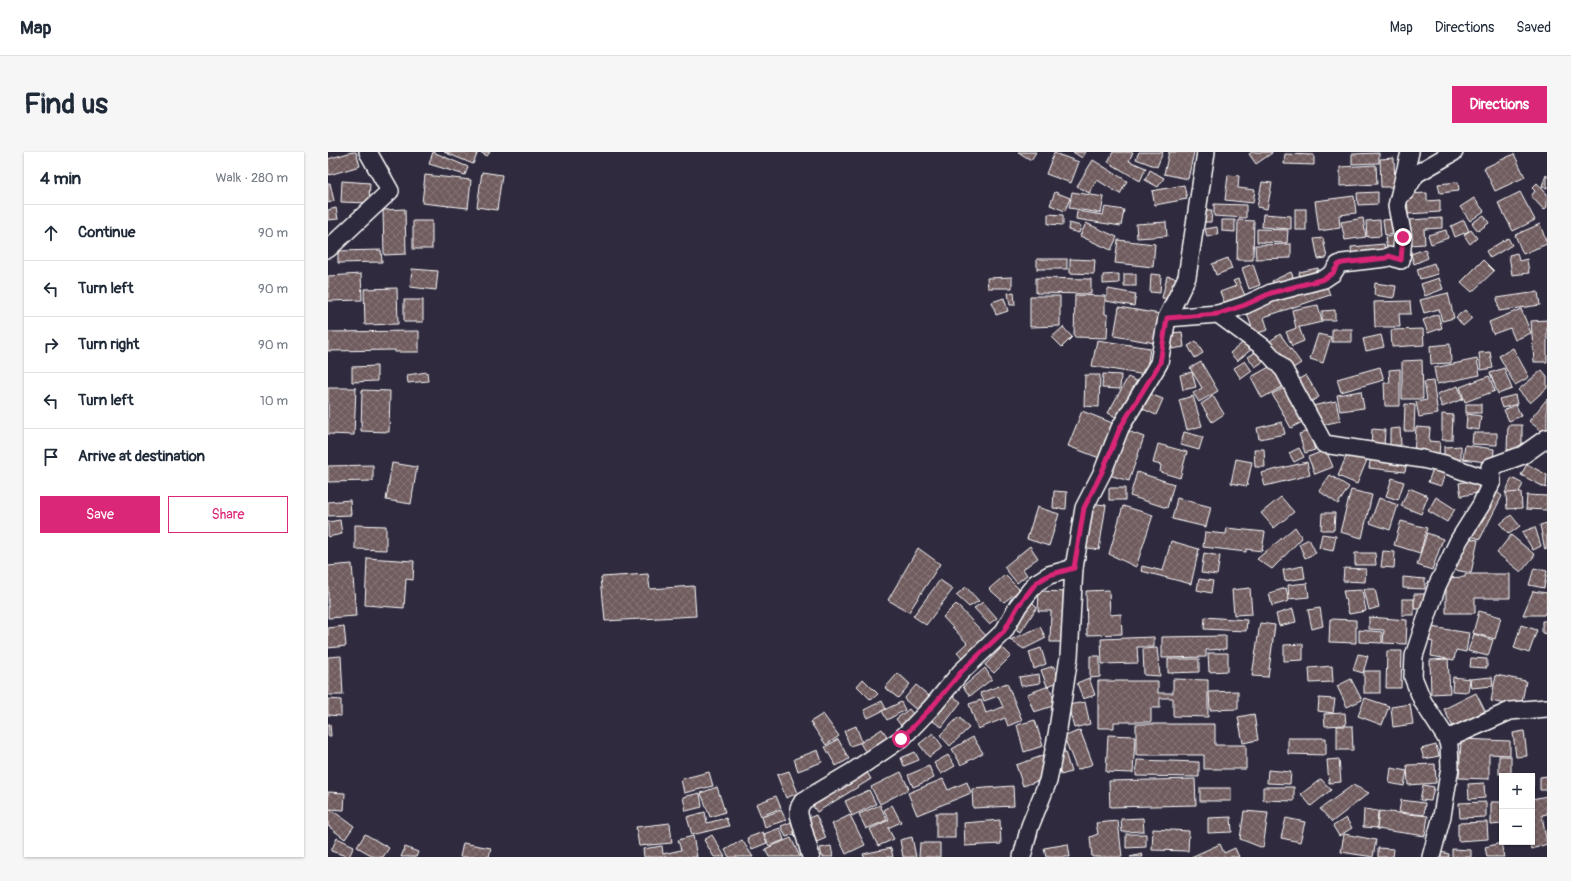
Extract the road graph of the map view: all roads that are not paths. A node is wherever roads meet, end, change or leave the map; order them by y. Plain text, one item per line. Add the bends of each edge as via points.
1 (368, 152) edge
2 (1206, 152) edge
3 (1410, 152) edge
4 (1454, 152) edge
5 (1397, 206) junction
6 (328, 249) edge
7 (1218, 314) junction
8 (1167, 318) junction
9 (1547, 438) edge
10 (1492, 481) junction
11 (1074, 568) junction
12 (1547, 708) edge
13 (1447, 739) junction
14 (811, 857) edge
15 (1022, 857) edge
16 (1431, 857) edge

1 - 6 street via 390,191
2 - 8 street via 1187,277
3 - 5 street
4 - 5 street via 1416,174
5 - 7 street via 1403,237 1401,260 1389,256 1342,263 1324,279 1271,293
7 - 8 street
7 - 10 street via 1263,346 1284,370 1324,444 1422,459
8 - 11 street via 1160,363 1120,428 1084,508
9 - 10 street via 1523,455 1490,467
10 - 13 street via 1437,586 1414,656 1413,677 1423,702
11 - 14 street via 1049,575 1036,583 1018,606 1004,631 961,672 901,739 803,801 799,815
11 - 15 street via 1068,657 1057,735 1048,781 1030,826
12 - 13 street via 1510,710
13 - 16 street via 1450,767 1442,816

